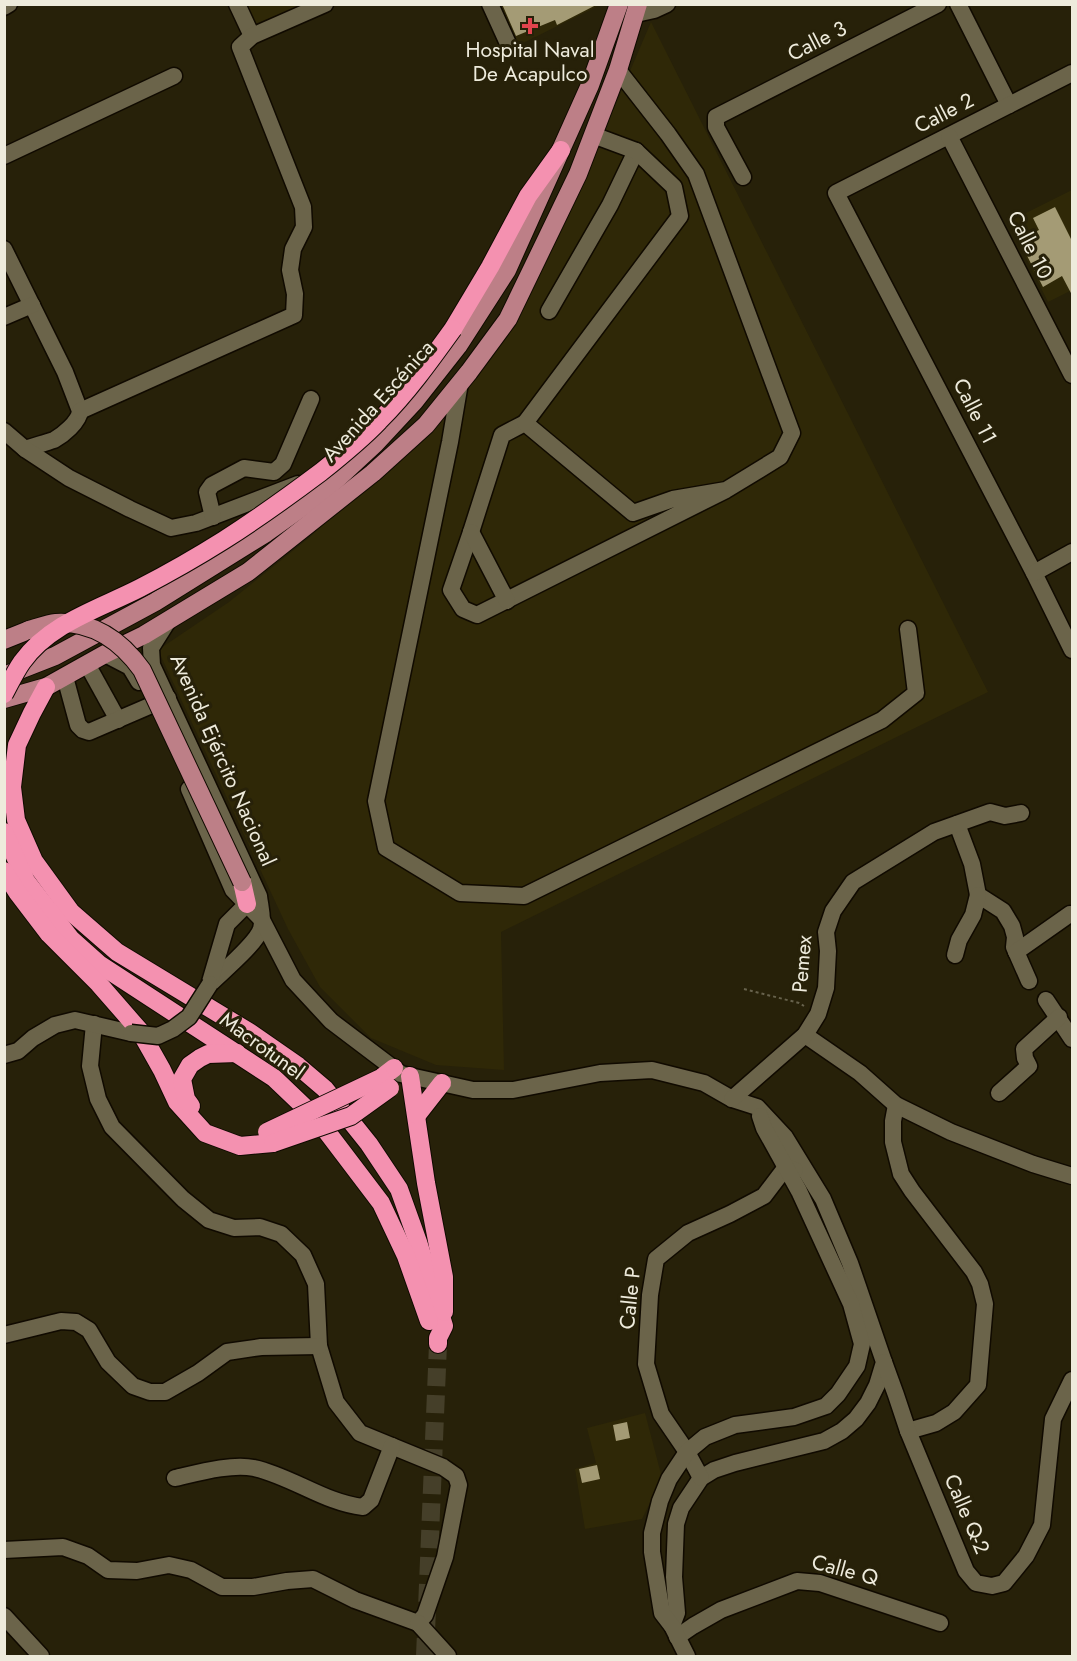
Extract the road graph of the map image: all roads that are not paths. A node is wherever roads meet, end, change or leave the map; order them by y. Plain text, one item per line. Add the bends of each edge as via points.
1 (9, 4) edge
2 (237, 4) edge
3 (325, 4) edge
4 (490, 4) edge
5 (619, 4) edge
6 (667, 4) edge
7 (938, 4) edge
8 (958, 4) edge
9 (4, 7) edge
10 (637, 9) edge
11 (252, 36) junction
12 (510, 48) dead end
13 (618, 70) junction
14 (1072, 73) edge
15 (174, 76) dead end
16 (1009, 105) junction
17 (593, 135) junction
18 (948, 136) junction
19 (561, 150) junction
20 (636, 151) junction
21 (4, 156) edge
22 (743, 177) dead end
23 (836, 193) joint
24 (4, 249) edge
25 (32, 305) junction
26 (549, 311) dead end
27 (4, 317) edge
28 (1072, 375) edge
29 (460, 383) junction
30 (311, 399) dead end
31 (80, 411) junction
32 (525, 423) junction
33 (4, 431) edge
34 (25, 449) junction
35 (365, 453) junction
36 (726, 490) junction
37 (213, 516) junction
38 (471, 532) junction
39 (1072, 552) edge
40 (1034, 573) junction
41 (507, 601) junction
42 (168, 621) junction
43 (908, 630) dead end
44 (4, 640) edge
45 (1072, 650) edge
46 (105, 654) junction
47 (87, 664) junction
48 (4, 676) edge
49 (65, 677) junction
50 (46, 687) junction
51 (4, 694) edge
52 (168, 698) junction
53 (4, 699) edge
54 (153, 706) junction
55 (118, 720) junction
56 (1021, 813) dead end
57 (957, 824) junction
58 (5, 834) edge
59 (4, 872) edge
60 (242, 882) joint
61 (978, 895) junction
62 (247, 904) junction
63 (1070, 914) dead end
64 (262, 920) junction
65 (49, 934) junction
66 (71, 939) junction
67 (1016, 952) junction
68 (955, 955) dead end
69 (99, 964) junction
70 (1029, 981) dead end
71 (99, 984) junction
72 (210, 984) junction
73 (1046, 1000) dead end
74 (1059, 1017) junction
75 (94, 1024) junction
76 (806, 1035) junction
77 (1072, 1039) edge
78 (237, 1053) junction
79 (4, 1055) edge
80 (395, 1077) junction
81 (442, 1083) junction
82 (999, 1093) dead end
83 (732, 1099) junction
84 (896, 1106) junction
85 (757, 1107) junction
86 (417, 1114) junction
87 (270, 1138) junction
88 (786, 1167) junction
89 (809, 1175) junction
90 (1072, 1176) edge
91 (4, 1335) edge
92 (440, 1336) junction
93 (319, 1346) junction
94 (884, 1362) junction
95 (1072, 1380) edge
96 (908, 1431) junction
97 (392, 1446) junction
98 (687, 1452) junction
99 (175, 1478) dead end
100 (701, 1478) junction
101 (4, 1550) edge
102 (4, 1616) edge
103 (418, 1623) junction
104 (940, 1623) dead end
105 (675, 1632) junction
106 (41, 1656) edge
107 (448, 1656) edge
108 (687, 1656) edge

1 - 9 street
2 - 11 street
3 - 11 street
4 - 12 street
5 - 19 main road, Avenida Escénica
6 - 10 street via 654,10
7 - 22 street, Calle 3 via 716,117 716,127
8 - 16 street
10 - 13 main road
11 - 31 street via 240,46 242,53 303,207 304,227 293,249 290,270 294,315
13 - 17 main road
13 - 36 street via 696,174 792,433 780,457
14 - 16 street, Calle 2
15 - 21 street
16 - 18 street, Calle 2
17 - 20 street
17 - 29 main road via 508,319
18 - 23 street, Calle 2
18 - 28 street, Calle 10
19 - 35 main road, Avenida Escénica via 507,270 458,346 414,402
19 - 51 highway, bridge via 528,196 453,329 396,403 353,447 224,540 55,630 23,661
20 - 26 street via 610,206
20 - 32 street via 674,187 681,216
23 - 40 street, Calle 11
24 - 25 street
25 - 27 street
25 - 31 street
29 - 42 main road via 426,425 373,473 248,572
29 - 43 street via 376,801 386,848 460,893 524,897 882,720 916,693
30 - 37 street via 283,464 274,472 244,468 212,485 207,492
31 - 34 street via 80,416 56,439
32 - 36 street via 633,513 673,499
32 - 38 street via 502,435
33 - 34 street
34 - 37 street via 83,486 171,528
35 - 37 street via 346,455 309,479
35 - 48 main road, Avenida Escénica via 322,494 266,533 164,596 55,656
36 - 41 street
38 - 41 street
38 - 41 street via 451,590 463,609 477,615
39 - 40 street
40 - 45 street, Calle 11
42 - 46 main road
42 - 52 street, Avenida Ejército Nacional via 151,648 152,665
44 - 60 main road, bridge via 54,623 68,624 99,632 129,652 142,670
46 - 47 main road
46 - 54 street, Avenida Ejército Nacional via 130,666
47 - 49 main road
47 - 55 street
49 - 50 main road
49 - 55 street via 82,730 89,732
50 - 53 main road
50 - 92 highway via 17,745 12,787 16,820 34,861 71,912 117,952 249,1032 325,1089 399,1189 418,1242
52 - 54 street
52 - 64 street, Avenida Ejército Nacional via 259,896
54 - 55 street
54 - 62 street, Avenida Ejército Nacional via 233,890
56 - 57 street, Pemex via 1005,816 990,812
57 - 61 street via 972,864
57 - 76 street, Pemex via 934,832 884,861 853,882 844,894 826,932 826,988
58 - 66 highway, Macrotunel via 26,881
59 - 65 highway
60 - 62 highway
61 - 67 street via 1003,911 1012,926
61 - 68 street
62 - 64 street, Avenida Ejército Nacional
62 - 72 street via 227,924
63 - 67 street
64 - 72 street via 261,930 253,941
64 - 80 street, Avenida Ejército Nacional via 293,980 331,1021
65 - 66 highway
65 - 71 highway
66 - 69 highway, Macrotunel
67 - 70 street
69 - 71 highway
69 - 78 highway, Macrotunel
71 - 87 highway via 140,1031 177,1102 205,1133 240,1146
72 - 75 street, bridge via 189,1017 158,1036
73 - 74 street
74 - 77 street
74 - 82 street via 1024,1049 1029,1066
75 - 79 street via 75,1020 55,1025 18,1051
75 - 93 street via 90,1066 98,1099 112,1127 209,1220 234,1228 260,1227 282,1234 303,1255 316,1284
76 - 83 street, Pemex
76 - 84 street via 860,1072
78 - 87 highway via 208,1054 190,1065 182,1079 186,1099 201,1122 230,1133
78 - 92 highway, Macrotunel via 274,1078 318,1120 381,1203 406,1256 430,1325
80 - 81 street, Avenida Ejército Nacional
80 - 86 highway
80 - 87 highway, bridge via 351,1116
81 - 83 street, Avenida Ejército Nacional via 472,1090 513,1090 600,1073 652,1070 704,1083
81 - 86 highway
83 - 85 street, Avenida Ejército Nacional
84 - 90 street via 951,1132
84 - 96 street via 892,1142 901,1174 974,1272 985,1304 978,1384 954,1412 936,1423
85 - 88 street
85 - 89 street, Avenida Ejército Nacional via 786,1137
86 - 92 highway via 444,1277
88 - 89 street
88 - 98 street, Calle P via 764,1196 688,1233 656,1260 646,1364 661,1414
88 - 98 street via 851,1304 862,1344 857,1366 826,1406 794,1417 735,1425 705,1437
89 - 94 street, Avenida Ejército Nacional via 850,1263
91 - 93 street via 61,1321 76,1322 88,1330 108,1362 133,1386 150,1392 165,1392 227,1352
93 - 97 street via 336,1402 360,1433
94 - 96 street, Calle Q-2
94 - 100 street via 868,1403 842,1431 824,1441 735,1463
95 - 96 street, Calle Q-2 via 1053,1419 1042,1525 1026,1556 998,1585 976,1583 966,1571
97 - 99 street via 371,1500 363,1507 252,1467 221,1468
97 - 103 street via 443,1467 456,1476 459,1485 445,1557 425,1615
98 - 100 street, Calle P
98 - 105 street via 669,1479 652,1533 662,1613
100 - 105 street via 681,1508 676,1524
101 - 103 street via 63,1547 88,1556 108,1570 138,1571 169,1565 192,1570 222,1587 313,1579 355,1600
102 - 106 street
103 - 107 street
104 - 105 street, Calle Q via 820,1583 797,1581
105 - 108 street

